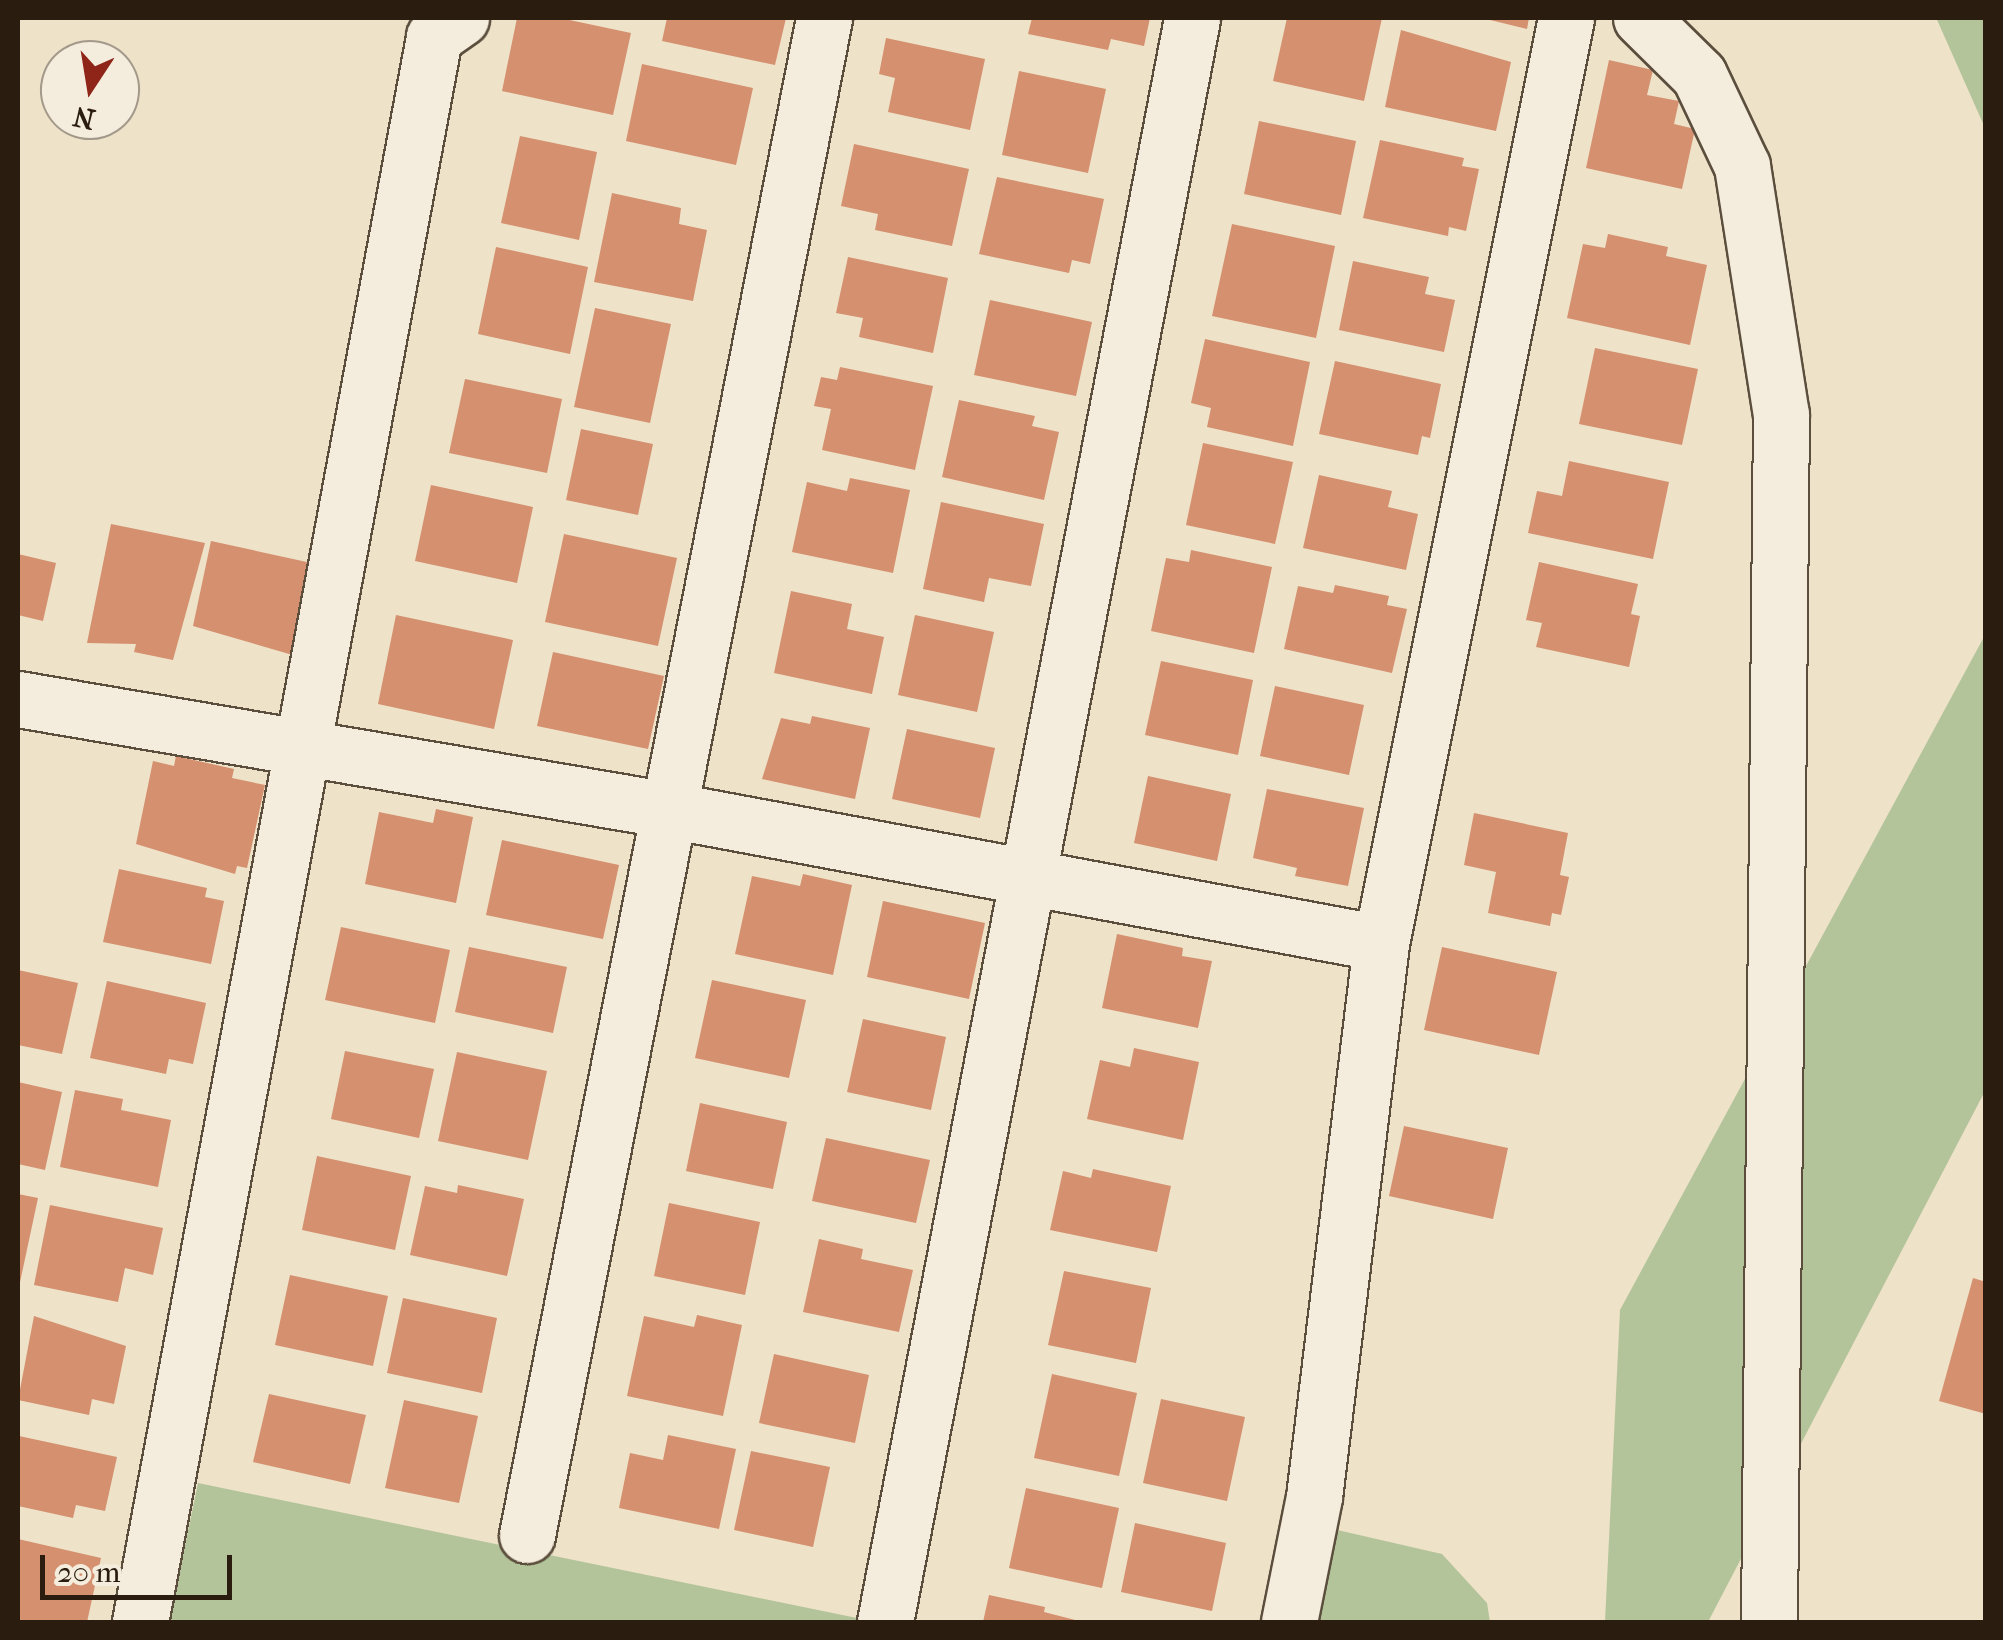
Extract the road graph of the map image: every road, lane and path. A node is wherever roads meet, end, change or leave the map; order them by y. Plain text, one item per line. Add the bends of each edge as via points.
1 (461, 18) edge
2 (824, 18) edge
3 (1192, 18) edge
4 (1566, 18) edge
5 (1641, 18) edge
6 (18, 698) edge
7 (303, 746) junction
8 (669, 810) junction
9 (1023, 879) junction
10 (1381, 943) junction
11 (527, 1535) dead end
12 (140, 1622) edge
13 (885, 1622) edge
14 (1288, 1622) edge
15 (1769, 1622) edge

1 - 7 street via 434,38
2 - 8 street
3 - 9 street
4 - 10 street
5 - 15 street via 1699,75 1742,166 1780,414
6 - 7 street
7 - 8 street
7 - 12 street
8 - 9 street
8 - 11 street
9 - 10 street
9 - 13 street
10 - 14 street via 1314,1498

